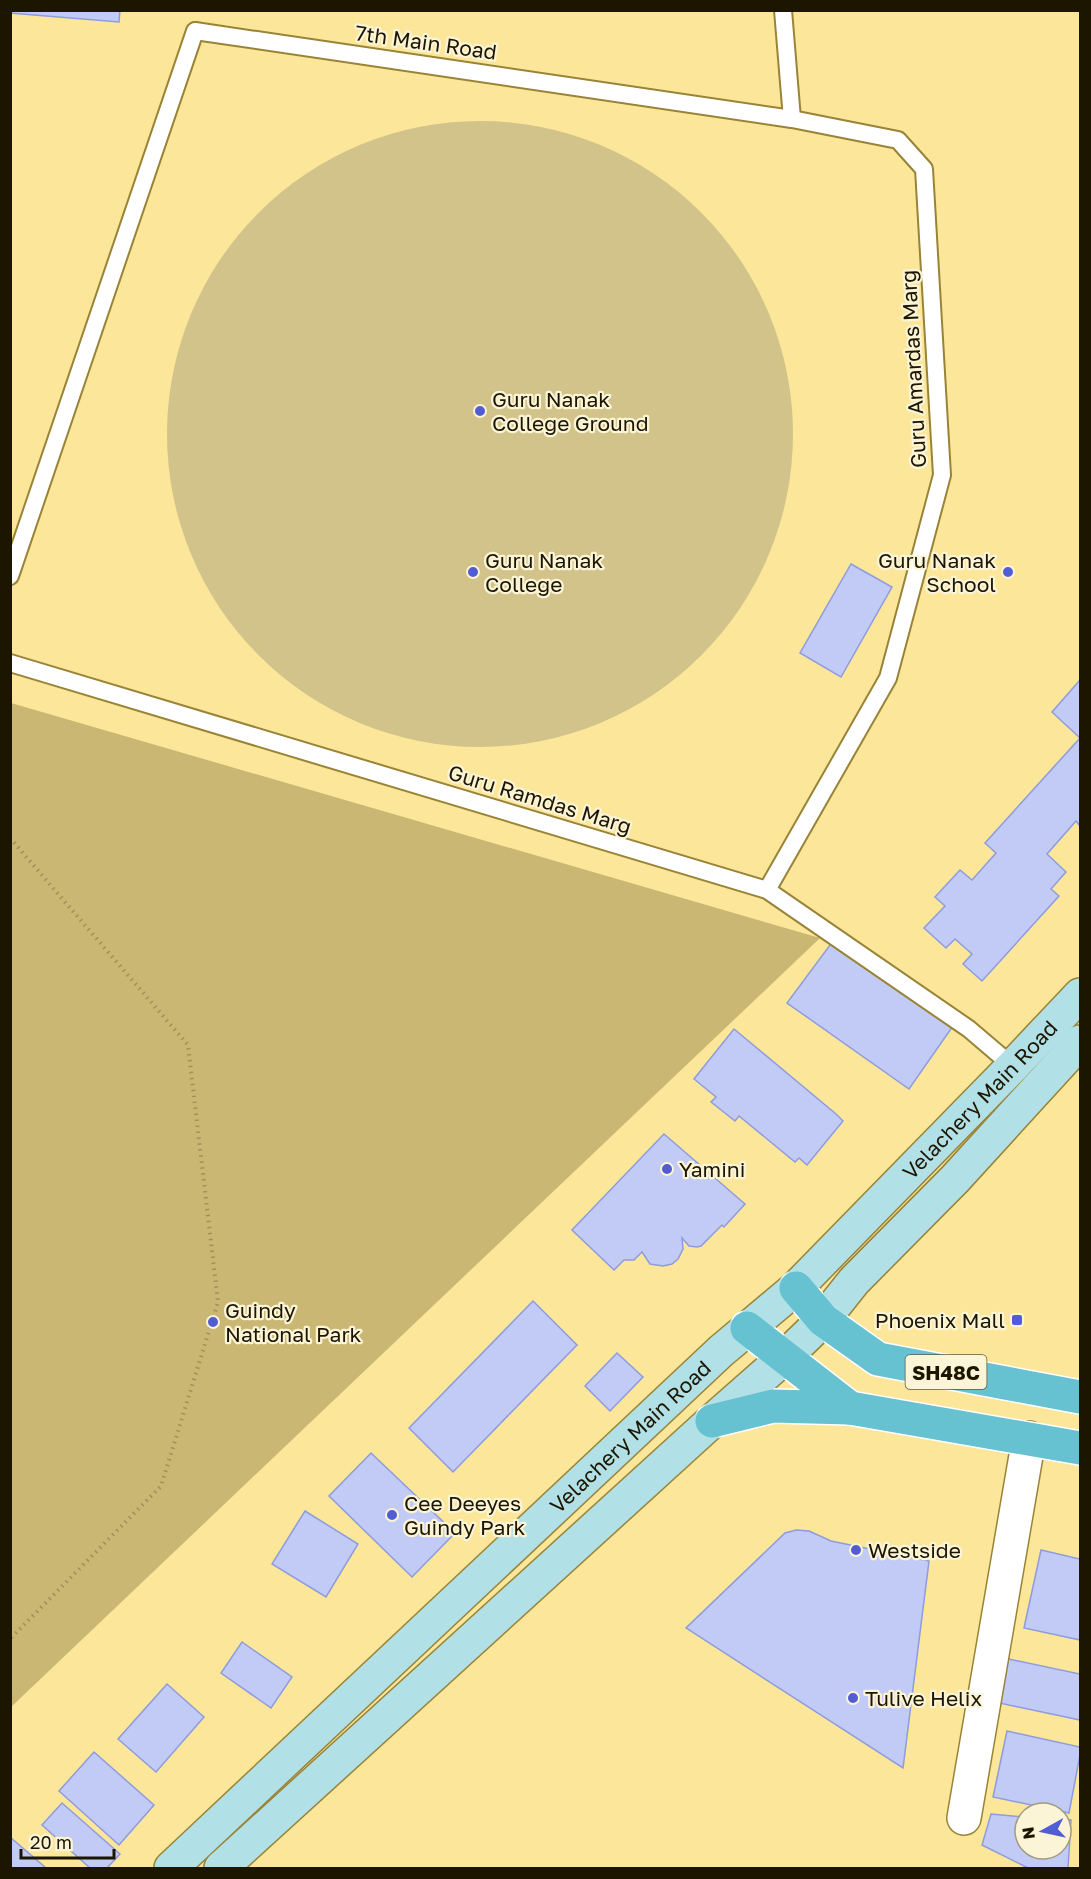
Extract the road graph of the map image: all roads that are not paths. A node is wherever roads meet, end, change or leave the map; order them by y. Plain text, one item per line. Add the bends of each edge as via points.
1 (783, 10) edge
2 (792, 119) junction
3 (898, 140) joint
4 (10, 576) edge
5 (10, 663) edge
6 (767, 890) junction
7 (1080, 995) edge
8 (1080, 1042) edge
9 (1013, 1066) junction
10 (1036, 1090) junction
11 (796, 1288) junction
12 (823, 1320) junction
13 (747, 1328) junction
14 (786, 1356) junction
15 (1080, 1397) edge
16 (850, 1408) junction
17 (712, 1421) junction
18 (1029, 1438) junction
19 (1080, 1448) edge
20 (964, 1818) dead end
21 (171, 1869) edge
22 (221, 1869) edge

1 - 2 lane
2 - 3 lane, 7th Main Road
2 - 4 lane, 7th Main Road via 195,31
3 - 6 lane, Guru Amardas Marg via 924,170 942,475 888,678
5 - 6 lane, Guru Ramdas Marg
6 - 9 lane, Guru Ramdas Marg via 969,1029
7 - 9 main road, Velachery Main Road
8 - 10 main road, Velachery Main Road
9 - 10 lane, Guru Ramdas Marg
9 - 11 main road, Velachery Main Road
10 - 12 main road, Velachery Main Road via 854,1281
11 - 12 main road, SH48C
11 - 13 main road, Velachery Main Road
12 - 14 main road, Velachery Main Road
12 - 15 main road, SH48C via 878,1359
13 - 14 main road, SH48C
13 - 21 main road, Velachery Main Road
14 - 16 main road, SH48C
14 - 17 main road, Velachery Main Road
16 - 17 main road via 773,1406
16 - 18 main road, SH48C
17 - 22 main road, Velachery Main Road
18 - 19 main road, SH48C
18 - 20 street

